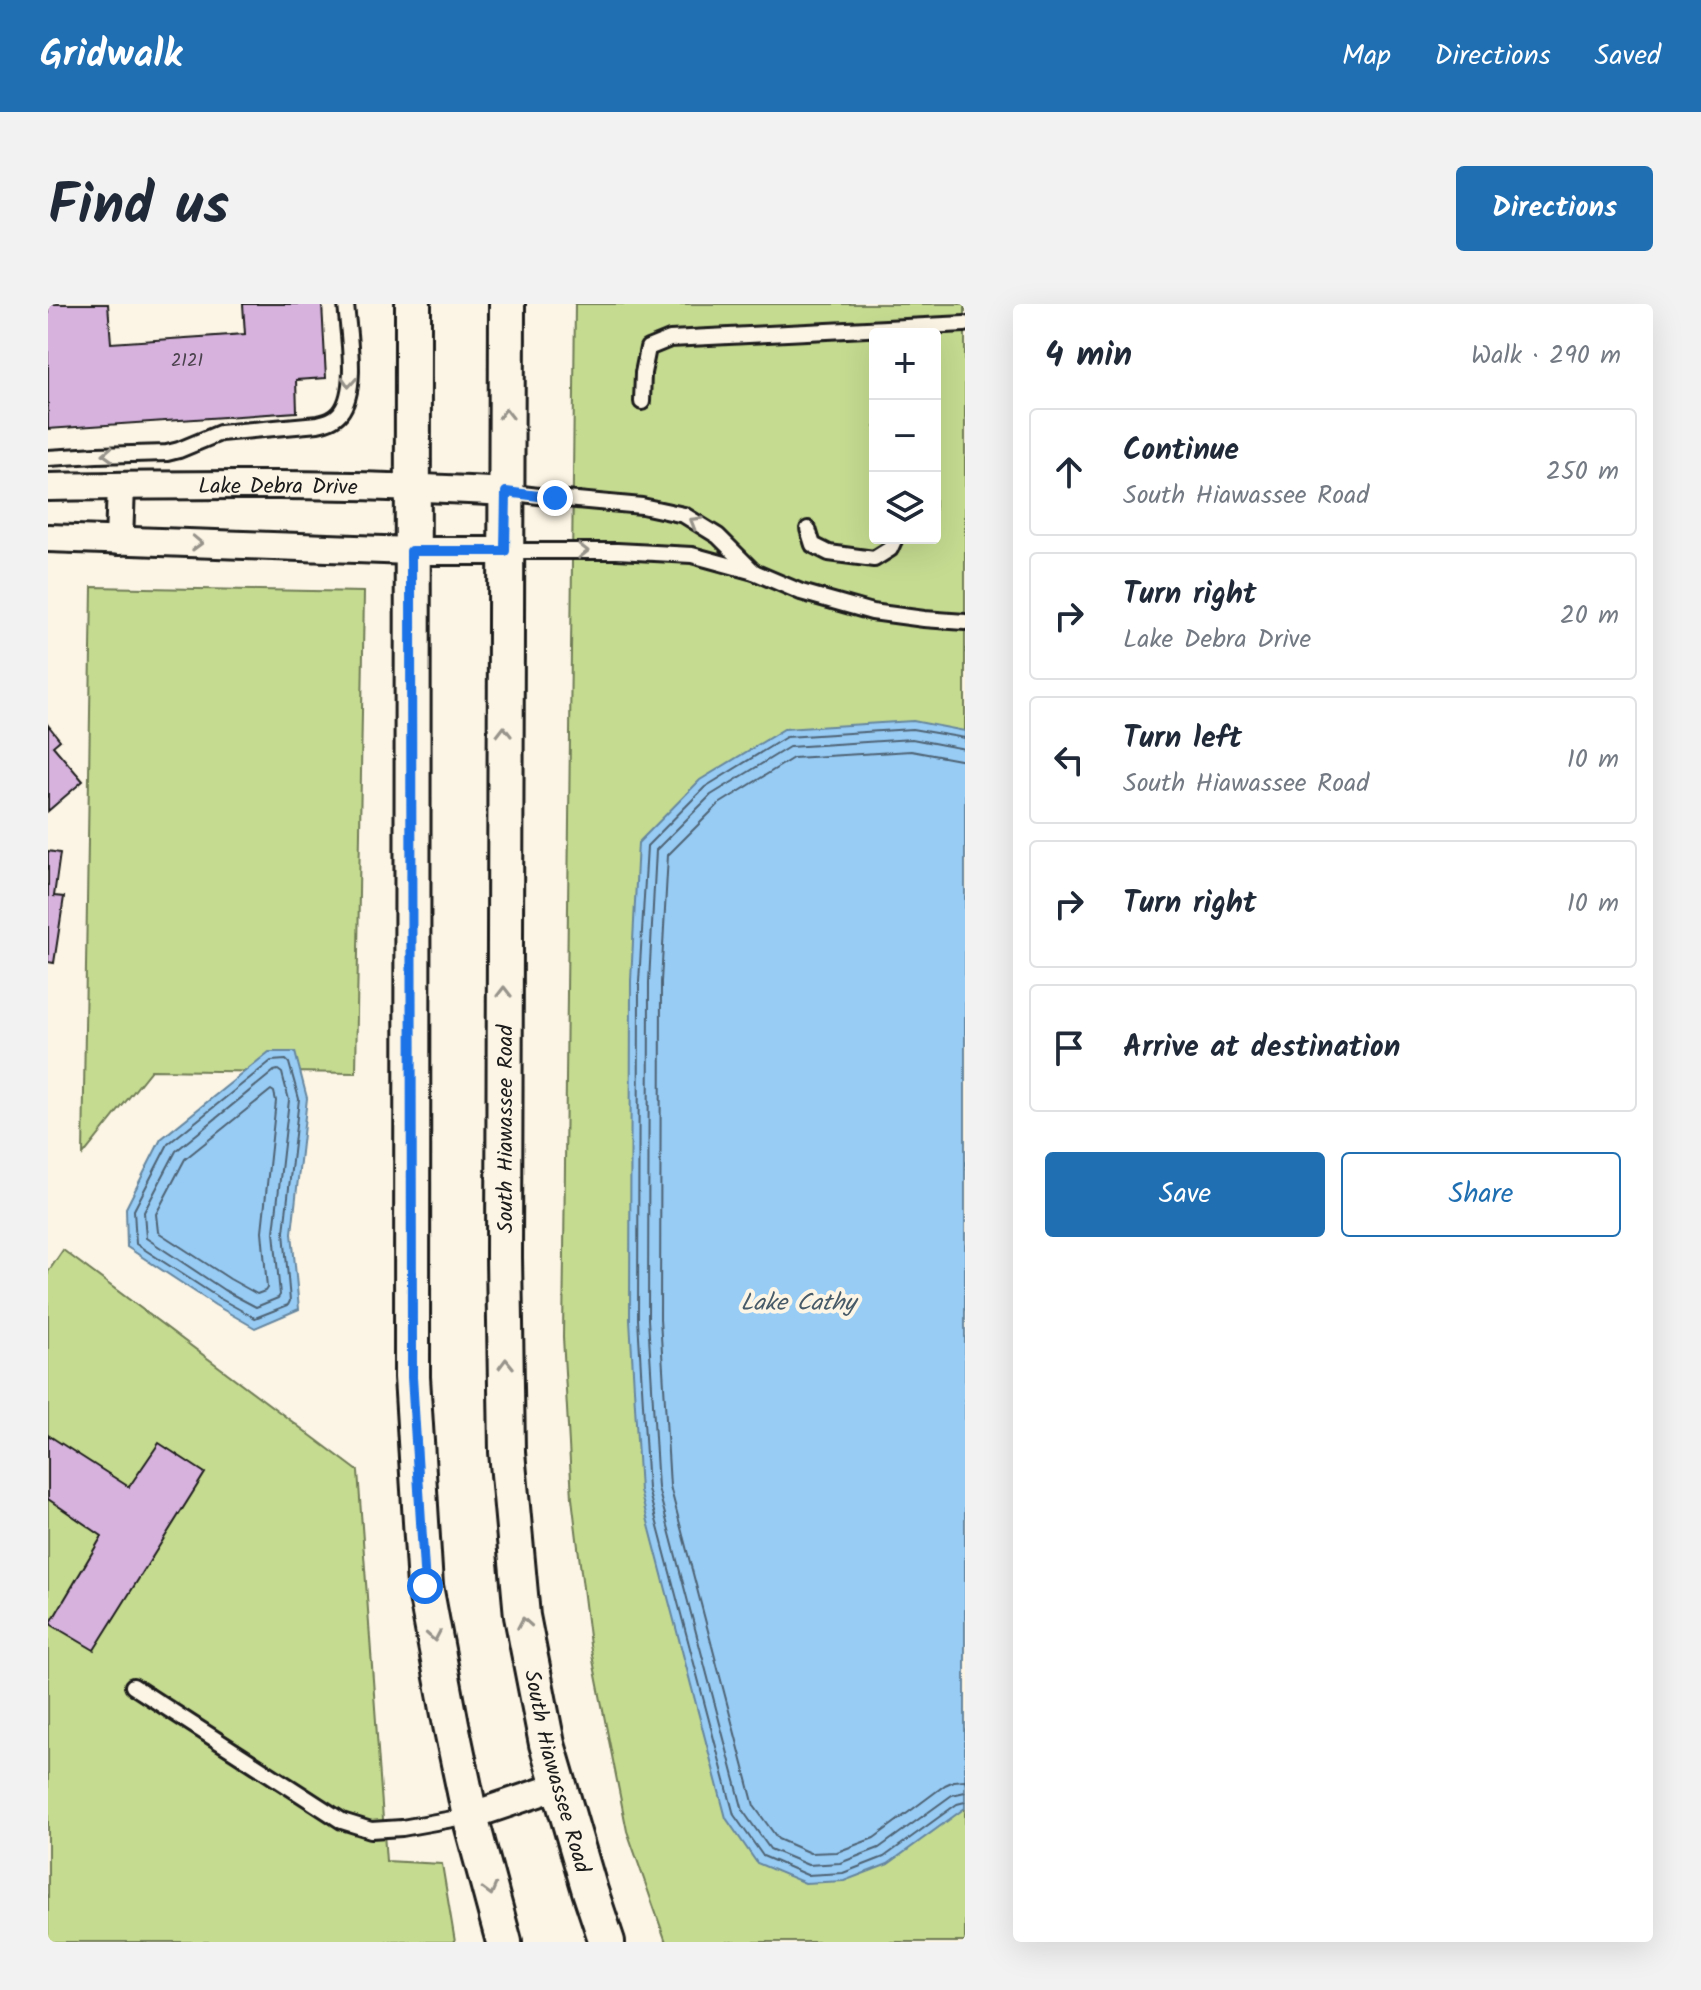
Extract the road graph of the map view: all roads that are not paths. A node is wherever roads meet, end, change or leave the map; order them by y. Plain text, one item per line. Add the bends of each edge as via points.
1 (346, 304) edge
2 (413, 304) edge
3 (507, 304) edge
4 (965, 324) edge
5 (642, 402) dead end
6 (48, 458) edge
7 (121, 486) junction
8 (48, 487) edge
9 (413, 487) junction
10 (506, 492) junction
11 (808, 529) dead end
12 (48, 538) edge
13 (119, 541) junction
14 (892, 544) edge
15 (411, 551) junction
16 (505, 551) junction
17 (754, 572) junction
18 (965, 622) edge
19 (133, 1686) dead end
20 (559, 1786) junction
21 (470, 1816) junction
22 (504, 1942) edge
23 (607, 1942) edge

1 -> 6 lane via 350,385 346,404 330,421 220,433 167,453
2 - 9 street
10 -> 3 street, South Hiawassee Road
4 - 5 lane via 670,339 648,348
7 - 8 street, Lake Debra Drive
7 - 9 street, Lake Debra Drive
7 - 13 street
9 - 10 street, Lake Debra Drive
9 - 15 street
10 - 16 street, South Hiawassee Road
17 -> 10 lane via 718,536 684,515
11 - 14 lane via 813,545 829,553 874,559
12 - 13 street
13 -> 15 street
15 - 16 street
15 -> 21 street via 412,1377 425,1586
16 -> 17 lane via 692,555
20 -> 16 street, South Hiawassee Road via 522,1616 507,1452
17 - 18 lane via 872,612
19 - 21 lane via 342,1821 371,1830
20 - 21 street
20 - 23 street, South Hiawassee Road
21 -> 22 street

